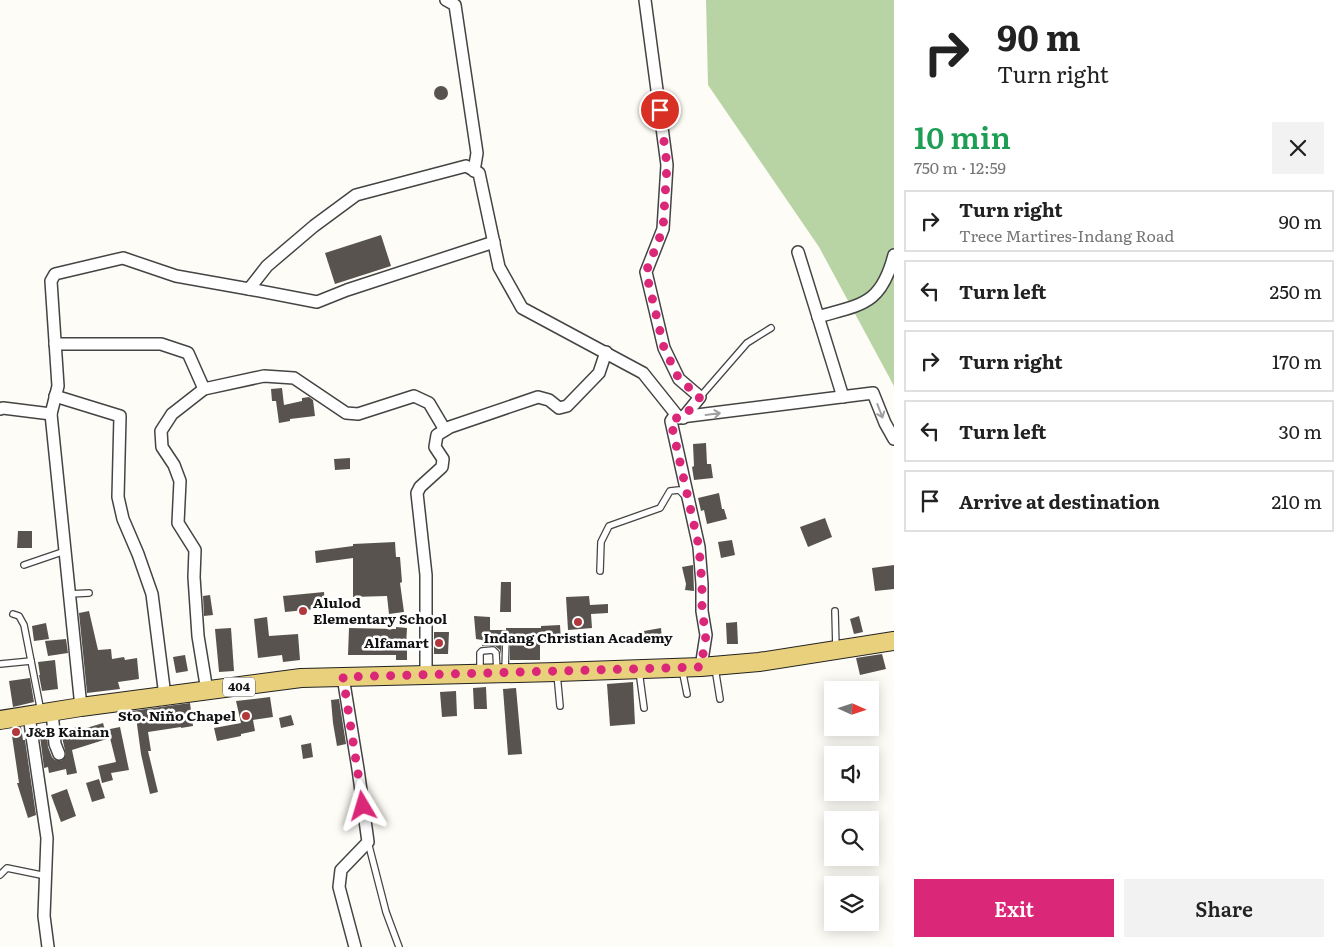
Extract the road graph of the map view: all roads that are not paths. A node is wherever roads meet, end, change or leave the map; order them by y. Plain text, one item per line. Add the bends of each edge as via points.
1 (646, 0) edge
2 (453, 2) edge
3 (474, 170) junction
4 (494, 242) junction
5 (798, 252) dead end
6 (894, 255) edge
7 (249, 289) junction
8 (818, 317) junction
9 (770, 328) dead end
10 (55, 344) junction
11 (606, 352) junction
12 (204, 389) junction
13 (55, 396) junction
14 (700, 397) junction
15 (843, 397) junction
16 (0, 408) edge
17 (51, 414) junction
18 (681, 418) junction
19 (445, 430) junction
20 (894, 439) edge
21 (688, 500) junction
22 (65, 551) junction
23 (24, 565) dead end
24 (600, 571) dead end
25 (88, 593) dead end
26 (69, 594) junction
27 (835, 611) dead end
28 (13, 614) dead end
29 (506, 639) dead end
30 (894, 641) edge
31 (836, 651) junction
32 (31, 661) junction
33 (0, 664) edge
34 (708, 666) junction
35 (682, 667) junction
36 (639, 669) junction
37 (557, 672) junction
38 (494, 674) junction
39 (426, 675) junction
40 (343, 677) junction
41 (207, 691) junction
42 (687, 694) dead end
43 (165, 696) junction
44 (720, 700) dead end
45 (560, 706) dead end
46 (81, 707) junction
47 (644, 708) dead end
48 (41, 714) junction
49 (0, 720) edge
50 (59, 754) dead end
51 (368, 842) junction
52 (0, 875) edge
53 (46, 876) junction
54 (48, 947) edge
55 (355, 947) edge
56 (399, 947) edge

1 - 14 street via 667,165 663,229 646,272 664,348 679,379
2 - 3 street via 477,153
3 - 4 street via 479,173
3 - 7 street via 466,166 356,195 267,266
4 - 7 street via 317,302
4 - 11 street via 499,267 522,308
5 - 8 street
6 - 8 street via 881,288 866,302
7 - 10 street via 176,276 123,258 55,274 52,281
8 - 15 street
9 - 14 lane via 747,343
10 - 12 street via 161,344 188,353
10 - 13 street via 58,386
11 - 18 street via 643,373
11 - 19 street via 599,374 567,406 559,408 538,397
12 - 19 street via 264,376 294,378 346,413 358,414 414,396 429,403
12 - 41 street via 172,414 161,431 162,447 180,481 178,523 195,550 198,636
13 - 17 street
13 - 43 street via 120,416 118,497 123,519 152,594
14 - 18 street
18 -> 15 street
15 -> 20 street via 873,394
16 - 17 street
17 - 22 street
18 - 21 street via 674,418 671,422
19 - 39 street via 437,435 435,446 443,459 442,467 420,486 417,493 426,575
21 - 24 lane via 680,490 670,491 660,508 609,526 601,542
21 - 34 street via 699,547
22 - 23 lane
22 - 26 street
25 - 26 lane
26 - 46 street
27 - 31 lane
28 - 32 lane via 19,616 24,625
29 - 38 lane
30 - 31 main road, 404
31 - 34 main road, 404
32 - 33 lane
32 - 48 lane
34 - 35 main road, 404
34 - 44 lane
35 - 36 main road, 404
35 - 42 lane
36 - 37 main road, 404
36 - 47 lane
37 - 38 main road, 404
37 - 45 lane
38 - 39 main road, 404
39 - 40 main road, 404
40 - 41 main road, 404 via 301,678
40 - 51 street
41 - 43 main road, 404
43 - 46 main road, 404
46 - 48 main road, 404
48 - 49 main road, 404
48 - 50 street
48 - 53 street
51 - 55 street via 341,870 339,888
51 - 56 lane via 386,912
52 - 53 lane via 7,868
53 - 54 street via 44,916

